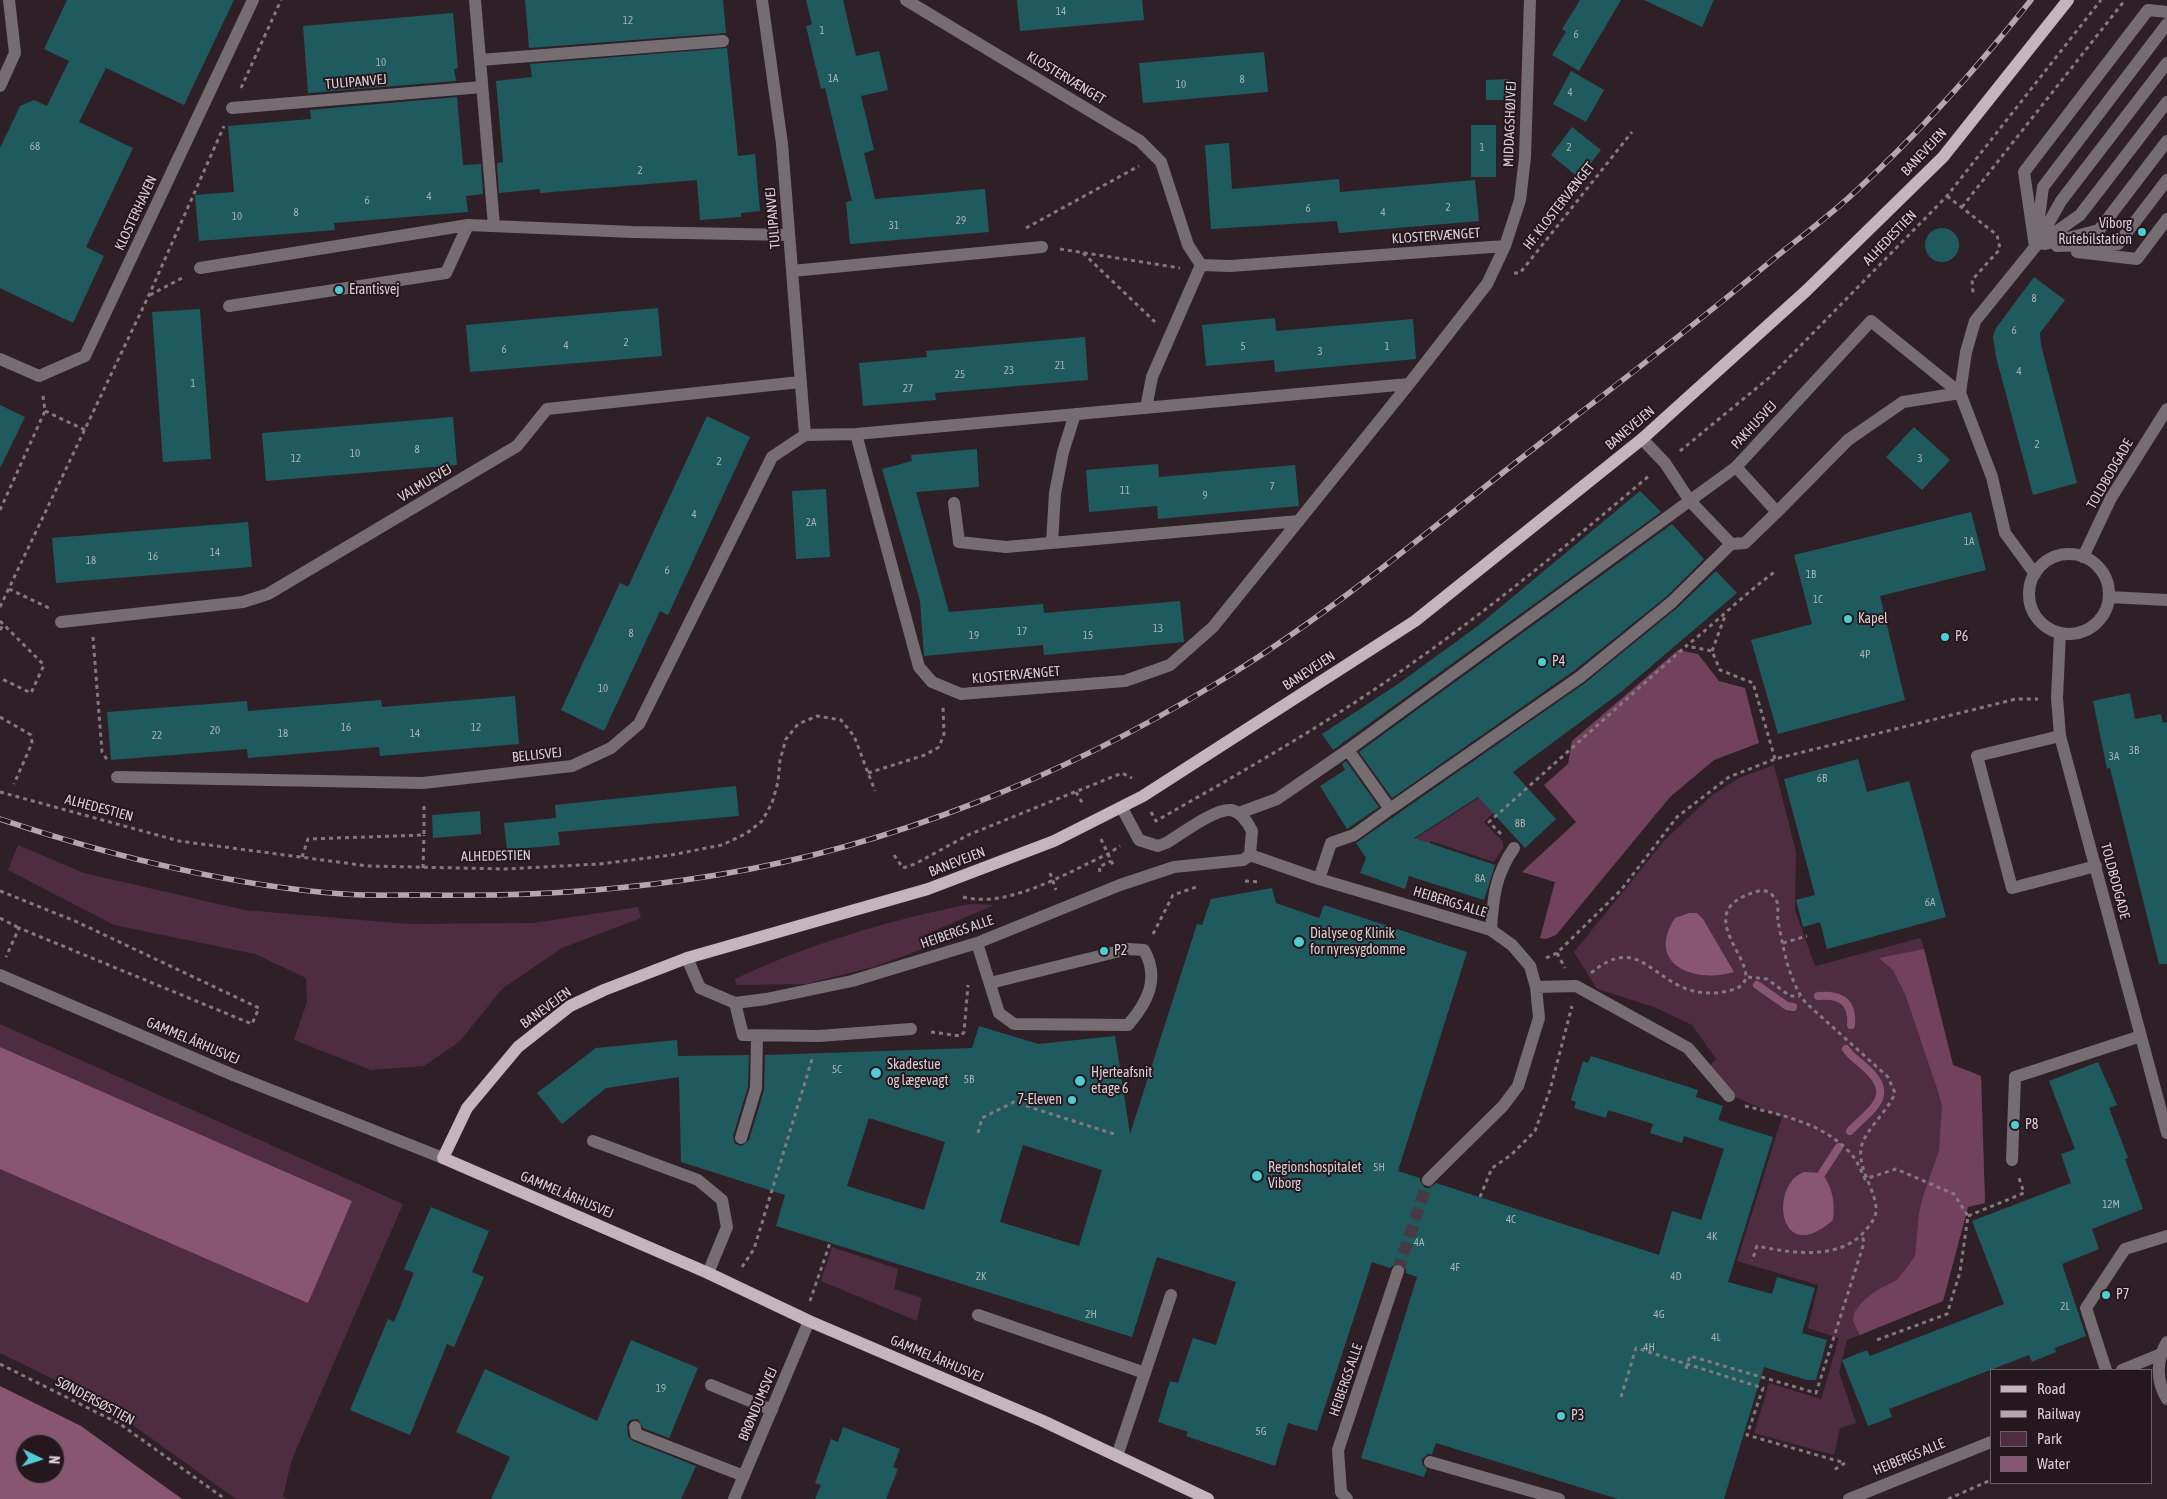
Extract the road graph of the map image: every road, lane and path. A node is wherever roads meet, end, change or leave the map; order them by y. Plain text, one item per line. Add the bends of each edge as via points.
1 (9, 0) edge
2 (253, 0) edge
3 (281, 0) edge
4 (475, 0) edge
5 (762, 0) edge
6 (906, 0) edge
7 (1530, 0) edge
8 (2068, 0) edge
9 (2102, 0) edge
10 (2125, 0) edge
11 (2167, 12) edge
12 (2167, 24) edge
13 (723, 41) dead end
14 (480, 60) junction
15 (2167, 63) edge
16 (0, 86) edge
17 (482, 87) junction
18 (2167, 102) edge
19 (232, 108) junction
20 (1632, 132) dead end
21 (2167, 141) edge
22 (1154, 155) junction
23 (2167, 180) edge
24 (1947, 196) junction
25 (1962, 207) junction
26 (2167, 219) edge
27 (468, 225) junction
28 (494, 226) junction
29 (1023, 229) dead end
30 (789, 234) junction
31 (1042, 246) joint
32 (1505, 246) junction
33 (2035, 247) junction
34 (1083, 253) junction
35 (1201, 265) junction
36 (200, 268) joint
37 (792, 270) junction
38 (1493, 272) junction
39 (149, 295) junction
40 (229, 306) dead end
41 (1975, 321) junction
42 (1170, 336) junction
43 (0, 359) edge
44 (39, 376) junction
45 (800, 382) junction
46 (1409, 384) junction
47 (1960, 393) junction
48 (1146, 408) junction
49 (2167, 410) edge
50 (46, 411) junction
51 (1075, 414) junction
52 (86, 430) junction
53 (856, 434) junction
54 (805, 435) junction
55 (1642, 439) junction
56 (1664, 463) junction
57 (1736, 467) junction
58 (1690, 501) junction
59 (954, 503) dead end
60 (0, 510) edge
61 (1777, 512) junction
62 (1299, 521) junction
63 (1052, 544) junction
64 (1731, 544) junction
65 (2083, 556) junction
66 (1776, 571) dead end
67 (2035, 574) junction
68 (9, 589) junction
69 (2109, 597) junction
70 (5, 598) junction
71 (0, 599) edge
72 (2167, 600) edge
73 (0, 607) edge
74 (1725, 615) junction
75 (92, 619) junction
76 (0, 621) edge
77 (62, 622) joint
78 (3, 625) junction
79 (0, 630) edge
80 (2060, 634) junction
81 (1686, 646) junction
82 (1712, 651) junction
83 (0, 678) edge
84 (943, 687) junction
85 (2057, 698) junction
86 (0, 717) edge
87 (2060, 736) junction
88 (1348, 750) junction
89 (1775, 759) junction
90 (868, 773) junction
91 (118, 777) joint
92 (423, 783) junction
93 (14, 784) dead end
94 (0, 792) edge
95 (874, 792) dead end
96 (1122, 808) junction
97 (1390, 809) junction
98 (1239, 813) junction
99 (1156, 821) dead end
100 (424, 835) junction
101 (1137, 836) junction
102 (1514, 848) joint
103 (1250, 855) junction
104 (302, 857) junction
105 (2096, 866) junction
106 (423, 868) junction
107 (1050, 873) dead end
108 (1052, 879) junction
109 (1319, 879) junction
110 (1203, 885) dead end
111 (928, 889) junction
112 (1056, 890) dead end
113 (0, 891) edge
114 (0, 918) edge
115 (19, 928) junction
116 (1491, 930) junction
117 (1808, 936) dead end
118 (977, 942) junction
119 (1783, 943) junction
120 (1144, 950) junction
121 (1557, 953) junction
122 (687, 958) junction
123 (4, 962) dead end
124 (984, 965) junction
125 (1530, 966) junction
126 (0, 975) edge
127 (1748, 977) junction
128 (990, 983) junction
129 (1576, 986) junction
130 (1536, 987) junction
131 (1800, 996) junction
132 (734, 1003) junction
133 (911, 1029) joint
134 (819, 1036) junction
135 (2141, 1036) junction
136 (757, 1037) junction
137 (1729, 1096) joint
138 (978, 1133) dead end
139 (2167, 1133) edge
140 (1117, 1135) dead end
141 (741, 1138) dead end
142 (592, 1141) dead end
143 (443, 1158) junction
144 (2012, 1160) joint
145 (1865, 1179) junction
146 (1428, 1180) tunnel mouth
147 (1480, 1197) dead end
148 (1968, 1216) junction
149 (1862, 1234) junction
150 (2167, 1236) edge
151 (830, 1243) dead end
152 (754, 1249) dead end
153 (1752, 1261) dead end
154 (1398, 1271) tunnel mouth
155 (708, 1273) junction
156 (1171, 1295) dead end
157 (978, 1315) dead end
158 (807, 1319) junction
159 (1874, 1341) dead end
160 (2167, 1342) edge
161 (2161, 1354) junction
162 (0, 1364) edge
163 (1688, 1364) junction
164 (1686, 1369) dead end
165 (2106, 1369) edge
166 (2124, 1369) edge
167 (1144, 1373) junction
168 (710, 1385) dead end
169 (2155, 1385) edge
170 (1621, 1397) dead end
171 (2167, 1399) edge
172 (772, 1410) junction
173 (635, 1427) dead end
174 (1987, 1441) edge
175 (1117, 1456) junction
176 (1430, 1462) dead end
177 (1832, 1471) dead end
178 (744, 1476) junction
179 (1990, 1480) edge
180 (225, 1499) edge
181 (734, 1499) edge
182 (1208, 1499) edge
183 (1347, 1499) edge
184 (1559, 1499) edge
185 (1850, 1499) edge
186 (1948, 1499) edge

1 - 16 street via 15,53
2 - 44 street, KLOSTERHAVEN via 85,356
3 - 19 path
4 - 14 street
5 - 30 street, TULIPANVEJ via 782,144
6 - 22 street, KLOSTERVÆNGET via 1140,141
7 - 32 street, MIDDAGSHØJVEJ via 1526,157 1520,200
8 - 55 main road, BANEVEJEN via 1943,157 1806,291
9 - 24 path, ALHEDESTIEN
10 - 25 path
11 - 33 street via 2148,10 2024,172
12 - 33 street via 2043,187
13 - 14 street
14 - 17 street
15 - 33 street via 2061,201
17 - 19 street, TULIPANVEJ
17 - 28 street
18 - 33 street via 2080,216
19 - 39 path
20 - 38 path, HF. KLOSTERVÆNGET via 1520,273
21 - 33 street via 2099,230
22 - 29 path via 1129,173
22 - 35 street, KLOSTERVÆNGET via 1161,162 1188,245
23 - 33 street via 2118,244
24 - 25 path
24 - 56 path, ALHEDESTIEN via 1770,377
25 - 41 path via 2000,241 2000,248 1972,280
26 - 33 street via 2137,259
27 - 28 street
27 - 36 street
27 - 40 street via 446,273
28 - 30 street
30 - 37 street, TULIPANVEJ
31 - 34 path
31 - 37 street
32 - 35 street, KLOSTERVÆNGET via 1230,266
32 - 38 street, KLOSTERVÆNGET
33 - 41 street, PAKHUSVEJ
34 - 35 path via 1180,268
34 - 42 path
35 - 42 street
36 - 39 path
37 - 45 street, TULIPANVEJ
38 - 46 street, KLOSTERVÆNGET via 1469,310
39 - 52 path
41 - 47 street, PAKHUSVEJ
42 - 48 street via 1152,377
43 - 44 street
44 - 50 path
45 - 54 street, TULIPANVEJ
45 - 75 street, VALMUEVEJ via 547,409 517,446 268,594 243,602
46 - 48 street
46 - 62 street, KLOSTERVÆNGET
47 - 57 street, PAKHUSVEJ via 1871,320
47 - 61 street via 1903,402 1848,440
47 - 67 street, PAKHUSVEJ via 1992,477 2005,533
48 - 51 street
49 - 65 street, TOLDBODGADE via 2111,498
50 - 52 path
50 - 60 path
51 - 53 street
51 - 63 street via 1055,493
52 - 68 path
53 - 54 street
53 - 84 street, KLOSTERVÆNGET via 919,667 932,682
54 - 92 street, BELLISVEJ via 772,457 640,724 611,748 572,766
55 - 56 street
55 - 96 main road, BANEVEJEN via 1415,621
56 - 58 street
57 - 58 street
57 - 61 street, PAKHUSVEJ
58 - 64 street
58 - 88 street
59 - 63 street via 959,542 1006,547
61 - 64 street via 1744,543
62 - 63 street
62 - 84 street, KLOSTERVÆNGET via 1213,627 1170,665 1125,681 961,694
64 - 97 street via 1672,602 1580,677
65 - 67 street via 2069,554 2056,557 2044,563
65 - 69 street via 2097,565 2107,580
66 - 74 path via 1747,591
67 - 80 street via 2030,588 2030,603 2036,617
68 - 70 path
68 - 77 path via 57,611
69 - 72 street
69 - 80 street via 2105,614 2093,627 2078,634
70 - 71 path
70 - 73 path
74 - 81 path
74 - 82 path
75 - 77 street, VALMUEVEJ
75 - 91 path via 102,752
76 - 78 path
78 - 79 path
78 - 83 path via 44,665 31,693
80 - 85 street, TOLDBODGADE
81 - 82 path
81 - 102 path via 1489,822
82 - 89 path via 1720,670 1754,683
84 - 90 path via 944,734 939,747
85 - 87 street, TOLDBODGADE
85 - 89 path via 2016,699
86 - 93 path via 31,735 32,743
87 - 105 street, TOLDBODGADE
87 - 105 street via 1978,756 2012,888
88 - 97 street
88 - 98 street via 1277,799
89 - 121 path via 1729,777 1677,817 1621,890
90 - 95 path, ALHEDESTIEN
90 - 106 path, ALHEDESTIEN via 854,736 841,720 816,716 798,724 786,739 772,803 762,821 747,833 722,844 671,855 599,864 505,869
91 - 92 street, BELLISVEJ
92 - 100 path
94 - 104 path, ALHEDESTIEN via 179,841
96 - 101 street
96 - 111 main road, BANEVEJEN via 1054,840
97 - 109 street via 1354,835 1331,843
98 - 101 street via 1219,811 1158,846 1147,844
98 - 103 street via 1252,831
99 - 101 path
100 - 104 path via 308,839
100 - 106 path
101 - 108 path via 1108,854
102 - 116 street via 1501,866
103 - 109 street, HEIBERGS ALLE
103 - 118 street, HEIBERGS ALLE via 1243,860 1174,867
104 - 106 path, ALHEDESTIEN via 368,866
105 - 135 street, TOLDBODGADE
107 - 108 path
108 - 111 path via 1014,896 1000,898 971,899
108 - 112 path
109 - 116 street, HEIBERGS ALLE
110 - 120 path via 1174,895
111 - 122 main road, BANEVEJEN
113 - 115 path via 75,921 259,1008 252,1024
114 - 115 path
115 - 123 path
116 - 125 street, HEIBERGS ALLE via 1512,945
117 - 119 path
118 - 124 street
118 - 132 street, HEIBERGS ALLE via 852,981
119 - 127 path via 1777,902 1771,893 1764,890 1740,897 1730,908 1726,928
119 - 131 path
120 - 128 street via 1128,949
120 - 128 street via 1152,963 1152,983 1140,1012 1128,1025 1014,1024 999,1013
121 - 125 path
121 - 129 path
122 - 132 street via 700,988
122 - 143 main road, BANEVEJEN via 570,1006 518,1047 467,1108
124 - 128 street
124 - 133 path via 968,982 961,1036
125 - 130 street, HEIBERGS ALLE
126 - 143 street, GAMMEL ÅRHUSVEJ via 234,1075
127 - 129 path via 1741,987 1707,994 1671,983 1637,958 1620,957 1605,962
127 - 131 path via 1767,979 1790,996
129 - 130 street
129 - 137 street via 1688,1048
129 - 147 path via 1550,1090 1535,1131 1492,1168
130 - 146 street, HEIBERGS ALLE via 1539,1018 1518,1086 1503,1106
131 - 145 path via 1888,1077 1895,1093 1889,1107 1870,1128 1861,1148
132 - 136 street via 743,1035
133 - 134 street
134 - 136 street
134 - 152 path
135 - 139 street, TOLDBODGADE
135 - 144 street via 2015,1077
136 - 141 street via 756,1088
137 - 145 path via 1744,1106 1804,1122 1838,1141 1853,1156
138 - 140 path via 982,1118 1014,1102
142 - 155 street via 698,1180 722,1200 727,1227
143 - 155 main road, GAMMEL ÅRHUSVEJ
144 - 148 path via 2024,1193
145 - 148 path via 1896,1168 1954,1194
145 - 149 path via 1876,1210 1873,1222
148 - 159 path via 1960,1272 1947,1314
149 - 153 path via 1841,1247 1811,1253 1790,1253 1757,1246
149 - 163 path via 1864,1243 1816,1393 1690,1356
150 - 165 street via 2125,1249 2086,1308
151 - 158 path
154 - 183 street, HEIBERGS ALLE via 1338,1450 1341,1492
155 - 158 main road, GAMMEL ÅRHUSVEJ
156 - 167 street
157 - 167 street
158 - 172 street, BRØNDUMSVEJ
158 - 175 main road, GAMMEL ÅRHUSVEJ
160 - 161 street
161 - 166 street
161 - 169 street
162 - 180 path, SØNDERSØSTIEN via 120,1424
163 - 164 path
163 - 170 path via 1636,1348
163 - 177 path via 1762,1388 1747,1435 1845,1463
167 - 175 street
168 - 172 street
169 - 171 street
172 - 178 street, BRØNDUMSVEJ
173 - 178 street via 636,1434
174 - 185 street, HEIBERGS ALLE
175 - 182 main road, GAMMEL ÅRHUSVEJ
176 - 184 street
178 - 181 street, BRØNDUMSVEJ
179 - 186 path

